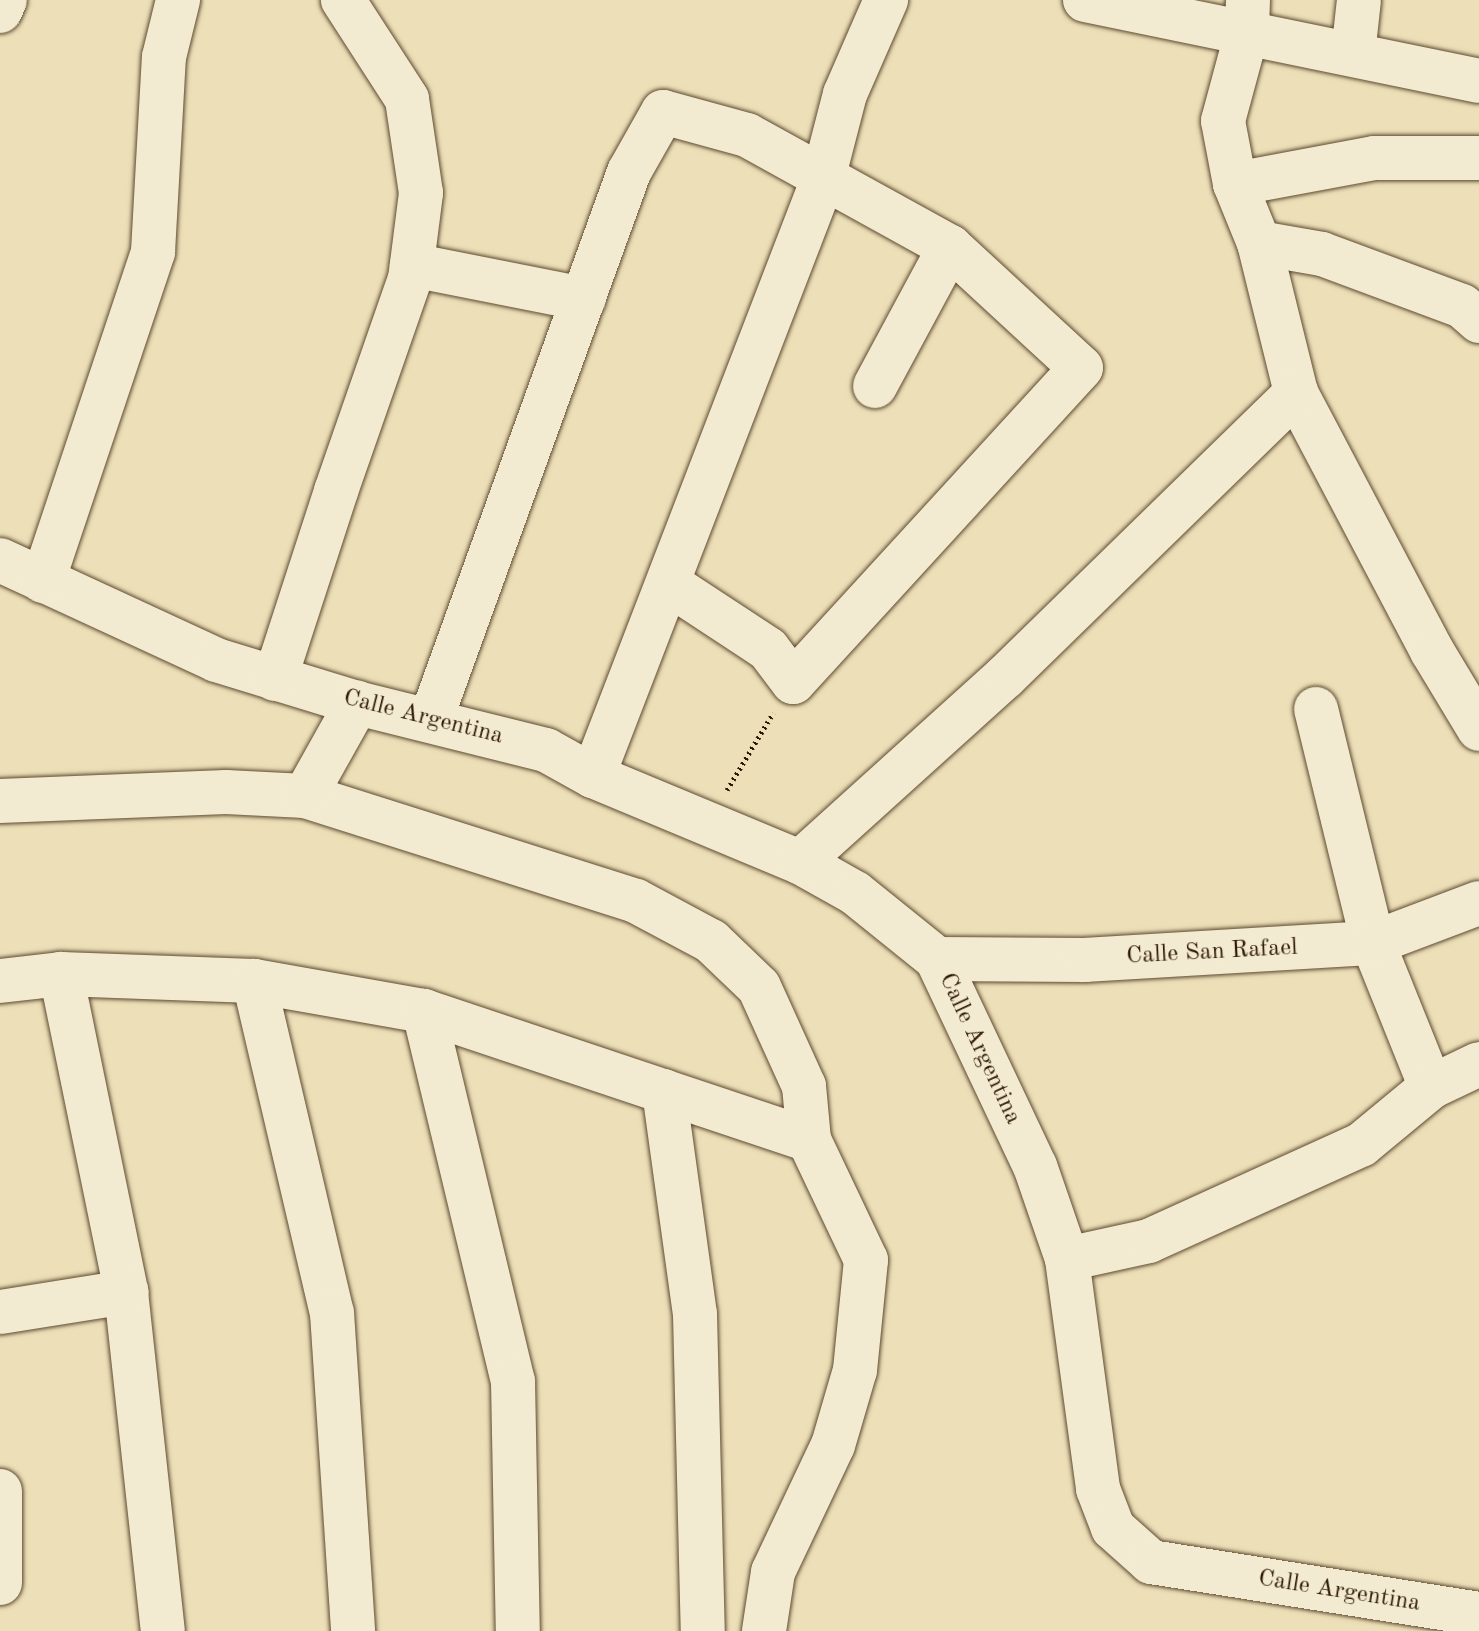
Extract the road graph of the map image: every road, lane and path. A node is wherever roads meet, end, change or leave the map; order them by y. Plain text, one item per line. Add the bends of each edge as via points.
1 (5, 0) edge
2 (178, 0) edge
3 (343, 0) edge
4 (886, 0) edge
5 (1085, 0) edge
6 (1359, 0) edge
7 (0, 11) edge
8 (1248, 16) edge
9 (1353, 54) junction
10 (1478, 76) edge
11 (1479, 158) edge
12 (823, 179) junction
13 (1235, 184) junction
14 (1259, 243) junction
15 (950, 247) junction
16 (412, 265) junction
17 (584, 299) junction
18 (1479, 321) edge
19 (875, 386) dead end
20 (1296, 393) junction
21 (0, 560) edge
22 (43, 581) junction
23 (669, 584) junction
24 (275, 679) junction
25 (793, 682) junction
26 (357, 703) junction
27 (1316, 709) dead end
28 (431, 719) junction
29 (1479, 729) edge
30 (593, 776) junction
31 (305, 796) junction
32 (0, 801) edge
33 (706, 824) junction
34 (800, 862) junction
35 (1479, 903) edge
36 (1373, 943) junction
37 (937, 959) junction
38 (61, 974) junction
39 (0, 981) edge
40 (254, 981) junction
41 (424, 1011) junction
42 (1479, 1064) edge
43 (1431, 1087) junction
44 (664, 1091) junction
45 (809, 1140) junction
46 (1067, 1259) junction
47 (126, 1292) junction
48 (0, 1312) edge
49 (0, 1491) edge
50 (0, 1583) edge
51 (1479, 1614) edge
52 (163, 1631) edge
53 (353, 1631) edge
54 (518, 1631) edge
55 (703, 1631) edge
56 (764, 1631) edge

1 - 7 street
2 - 22 street via 164,57 153,252
3 - 16 street via 407,99 421,193
4 - 12 street via 845,94
5 - 8 street
6 - 9 street
8 - 9 street
8 - 13 street via 1223,121
9 - 10 street
11 - 13 street via 1374,158
12 - 15 street
12 - 17 street via 747,135 663,112 629,172
12 - 23 street
13 - 14 street
14 - 18 street via 1322,254 1462,306
14 - 20 street
15 - 19 street
15 - 25 street via 1081,368
16 - 17 street
16 - 24 street
17 - 28 street
20 - 29 street
20 - 34 street via 1005,677
21 - 22 street, Calle Argentina
22 - 24 street, Calle Argentina via 216,660
23 - 25 street via 768,649
23 - 30 street
24 - 26 street, Calle Argentina
25 - 33 path
26 - 28 street, Calle Argentina
26 - 31 street
27 - 36 street
28 - 30 street, Calle Argentina via 546,750
30 - 33 street, Calle Argentina
31 - 32 street via 226,792
31 - 45 street via 636,901 711,941 759,987 804,1086
33 - 34 street, Calle Argentina
34 - 37 street, Calle Argentina via 855,893
35 - 36 street, Calle San Rafael
36 - 37 street, Calle San Rafael via 1085,960
36 - 43 street
37 - 46 street, Calle Argentina via 1035,1166
38 - 39 street
38 - 40 street
38 - 47 street
40 - 41 street
40 - 53 street via 332,1313
41 - 44 street
41 - 54 street via 513,1381
42 - 43 street
43 - 46 street via 1361,1145 1149,1241
44 - 45 street
44 - 55 street via 695,1314
45 - 56 street via 866,1260 855,1370 833,1445 773,1572
46 - 51 street, Calle Argentina via 1098,1489 1113,1528 1151,1562
47 - 48 street
47 - 52 street
49 - 50 street

